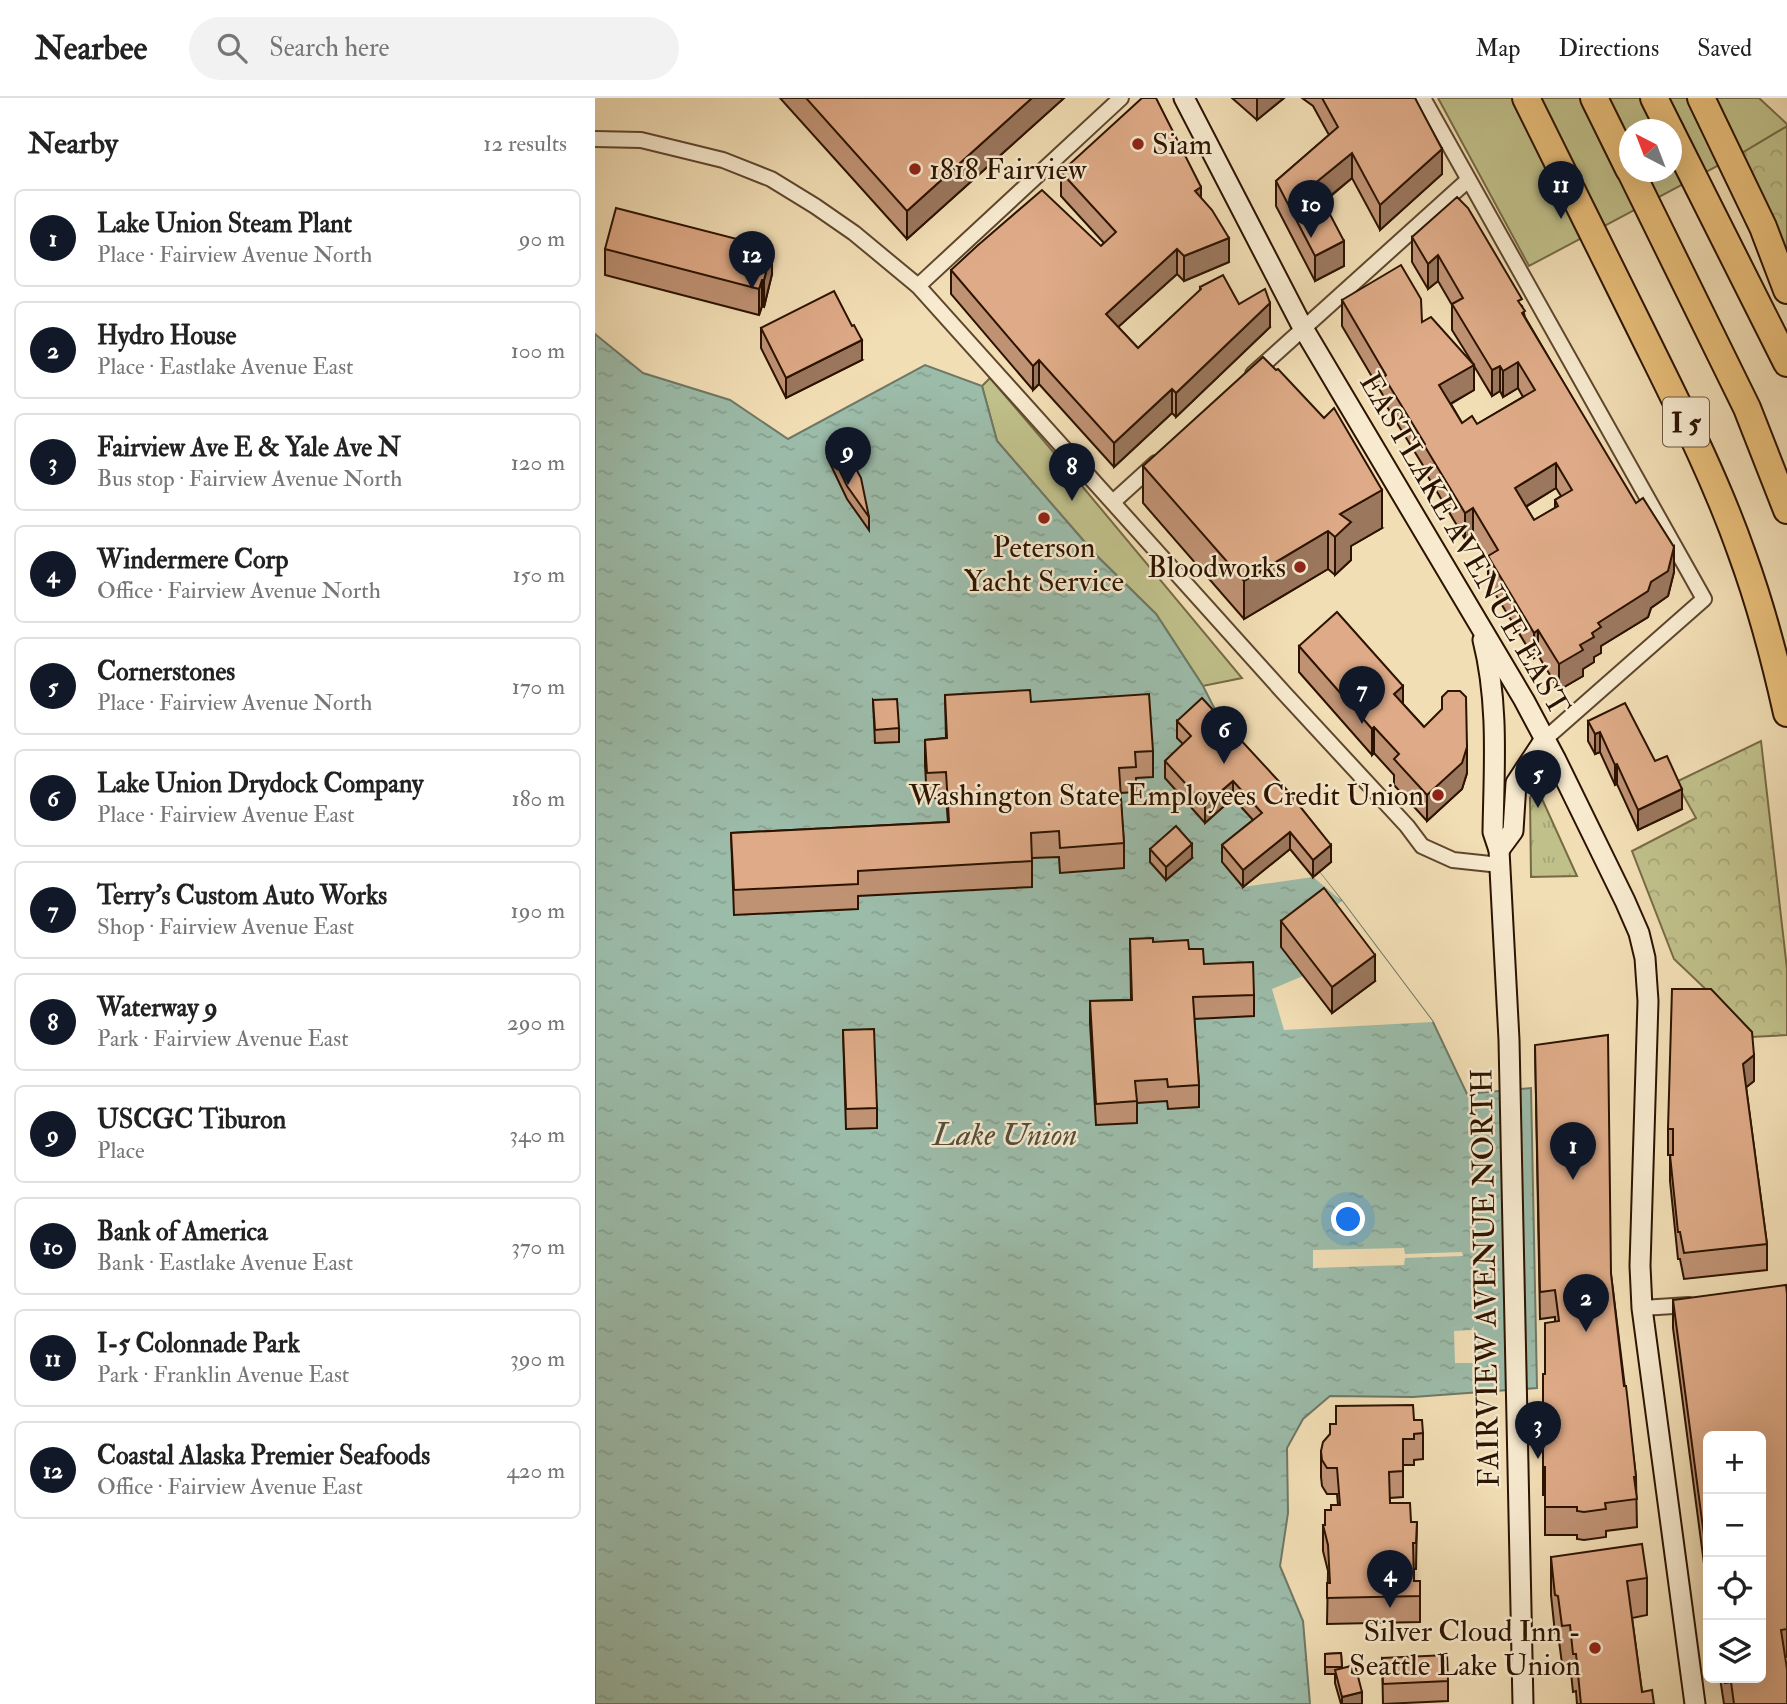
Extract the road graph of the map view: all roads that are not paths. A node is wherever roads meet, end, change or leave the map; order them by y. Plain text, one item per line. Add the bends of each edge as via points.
1 (1121, 98) edge
2 (1184, 98) edge
3 (1423, 98) edge
4 (1517, 98) edge
5 (1526, 98) edge
6 (1594, 98) edge
7 (1654, 98) edge
8 (1701, 98) edge
9 (1665, 119) edge
10 (595, 139) edge
11 (1550, 145) junction
12 (1619, 148) edge
13 (1682, 153) edge
14 (1468, 180) junction
15 (1636, 182) edge
16 (918, 286) junction
17 (1787, 290) edge
18 (1303, 328) junction
19 (1787, 363) edge
20 (1245, 382) edge
21 (1166, 454) edge
22 (1113, 502) junction
23 (1787, 510) edge
24 (1478, 622) junction
25 (1787, 713) edge
26 (1545, 740) junction
27 (1499, 858) junction
28 (1704, 1305) edge
29 (1642, 1308) junction
30 (1523, 1704) edge
31 (1695, 1704) edge

1 - 16 street
2 - 18 main road, EASTLAKE AVENUE EAST
3 - 14 street
4 - 11 highway
5 - 11 highway, I 5
6 - 12 highway
7 - 9 highway
8 - 17 highway via 1763,227
10 - 16 street via 641,140 723,160 771,180 863,240
11 - 25 highway, I 5 via 1712,478 1756,595
13 - 19 highway
14 - 18 street
14 - 26 street via 1704,598
15 - 23 highway via 1730,372
16 - 22 street
18 - 20 street
18 - 24 main road, EASTLAKE AVENUE EAST
21 - 22 street
22 - 27 street via 1422,846 1453,860
24 - 26 main road, EASTLAKE AVENUE EAST
24 - 27 main road, FAIRVIEW AVENUE NORTH via 1492,690 1493,832
26 - 27 main road, FAIRVIEW AVENUE NORTH via 1516,783 1513,831
26 - 29 main road, EASTLAKE AVENUE EAST via 1625,901 1646,958
27 - 30 main road, FAIRVIEW AVENUE NORTH via 1509,1040
28 - 29 street
29 - 31 main road, EASTLAKE AVENUE EAST

